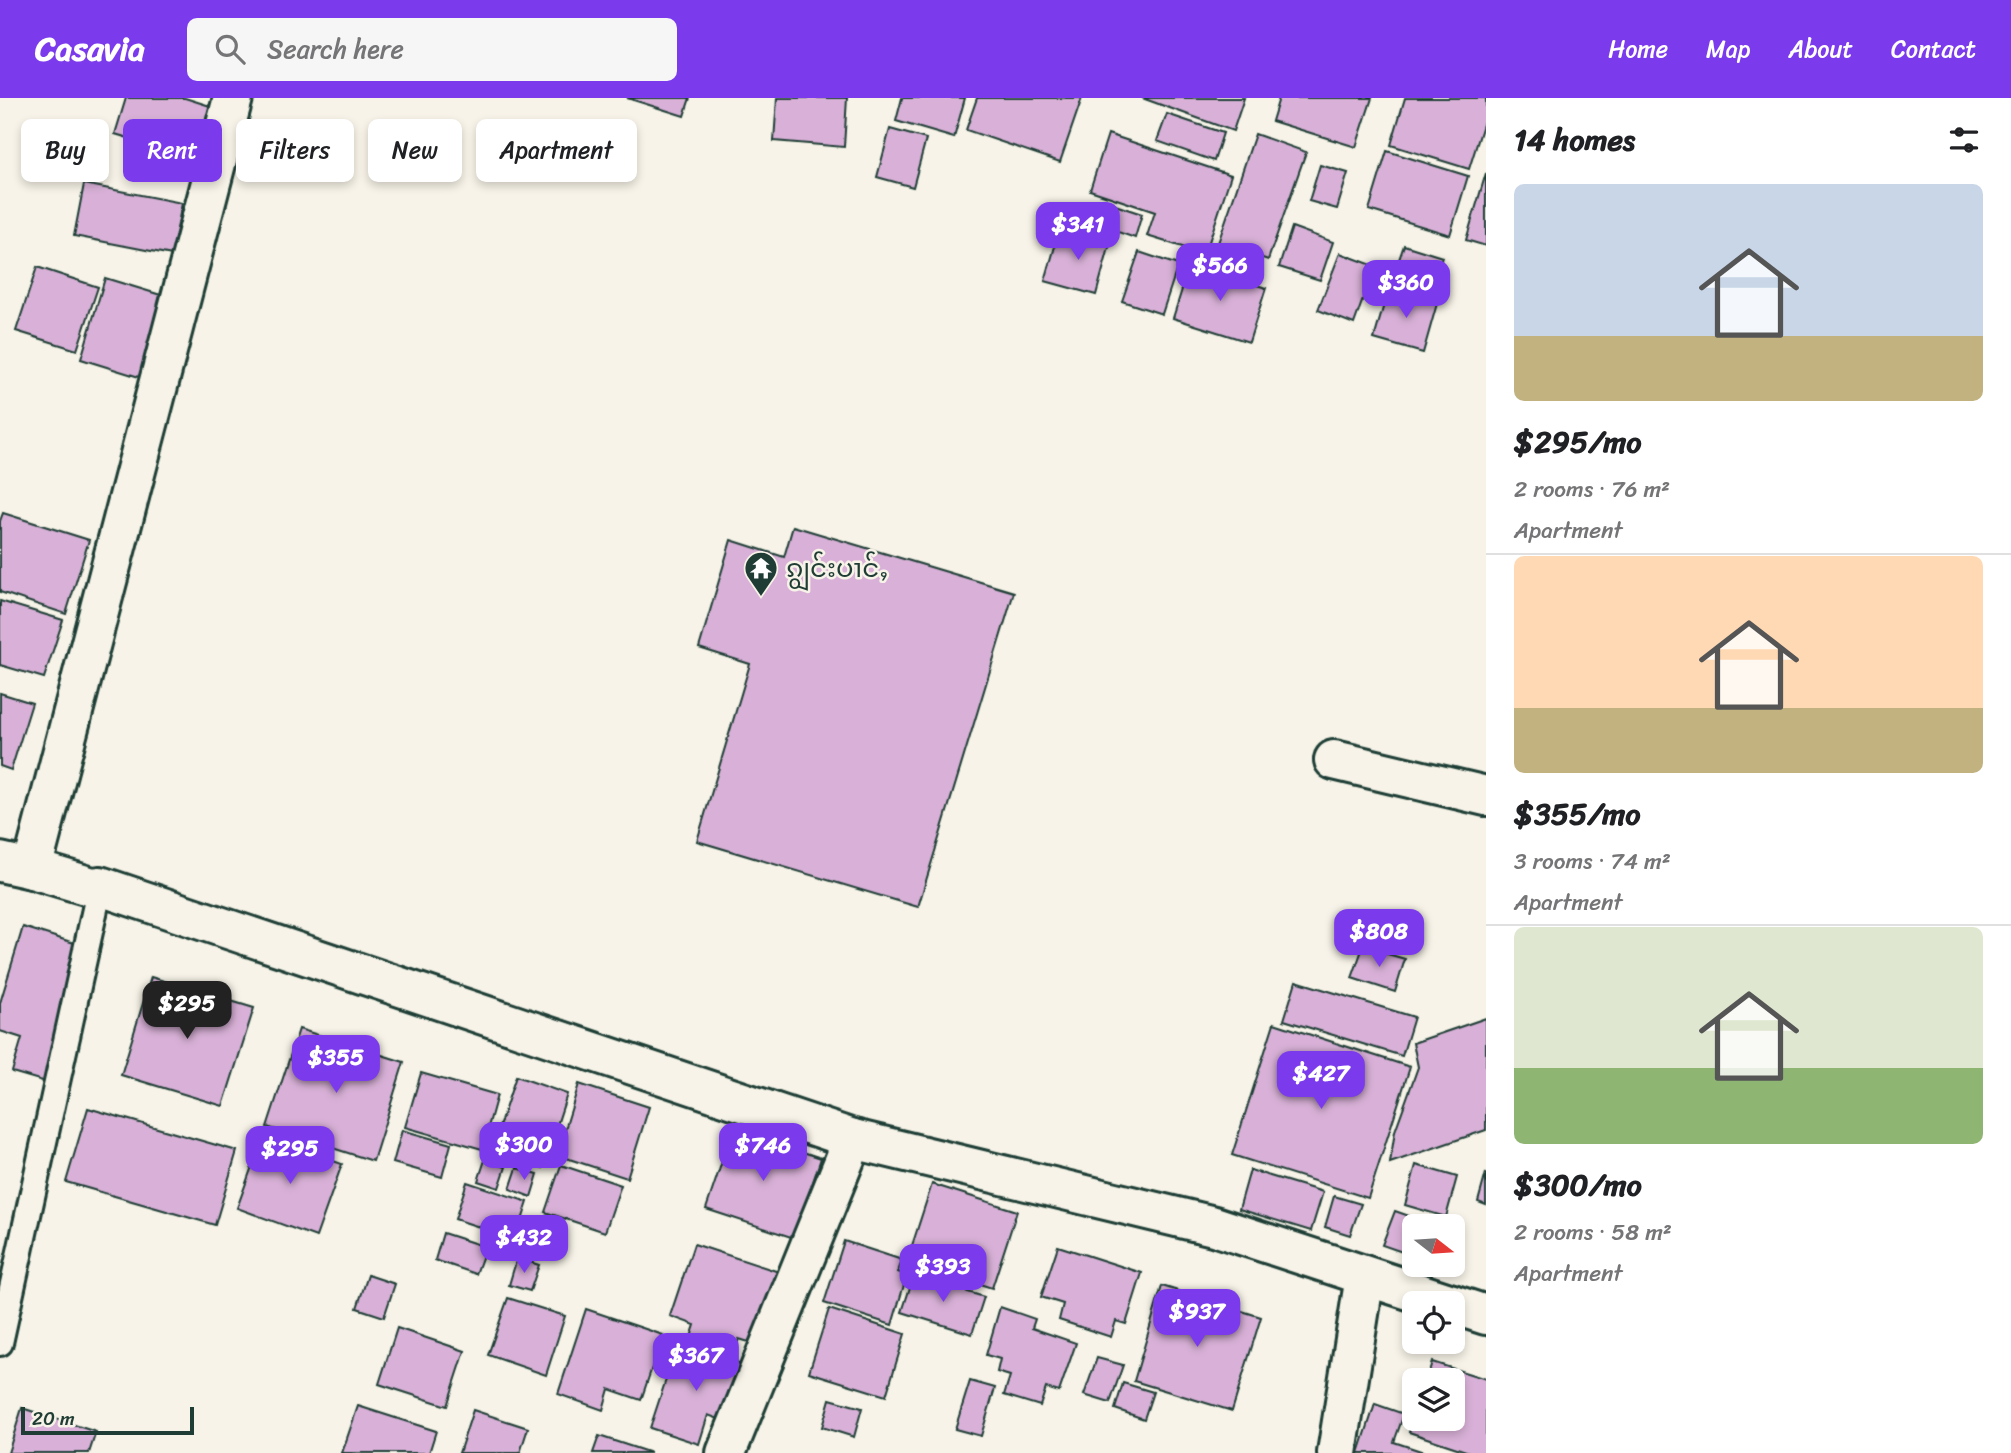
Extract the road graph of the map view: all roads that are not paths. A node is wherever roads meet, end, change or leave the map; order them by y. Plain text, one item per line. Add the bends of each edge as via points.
1 (233, 98) edge
2 (1334, 760) dead end
3 (1486, 796) edge
4 (16, 866) edge
5 (100, 886) junction
6 (853, 1139) junction
7 (1365, 1276) junction
8 (1412, 1291) edge
9 (1465, 1308) edge
10 (1486, 1315) edge
11 (0, 1343) edge
12 (726, 1453) edge
13 (1337, 1453) edge

1 - 4 street
2 - 3 street
4 - 5 street
5 - 6 street
5 - 11 lane
6 - 7 street via 1214,1226
6 - 12 street
7 - 8 street
7 - 13 street
9 - 10 street

